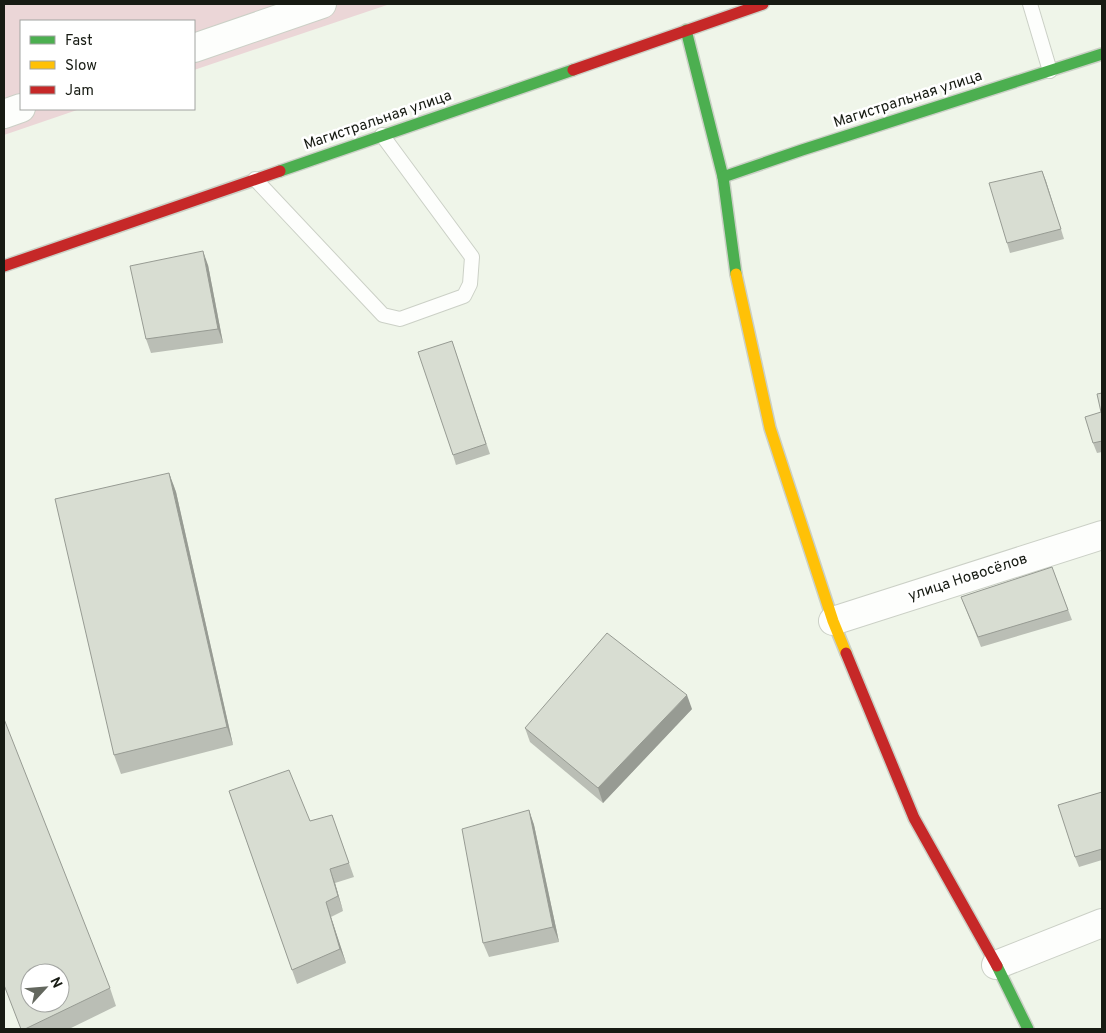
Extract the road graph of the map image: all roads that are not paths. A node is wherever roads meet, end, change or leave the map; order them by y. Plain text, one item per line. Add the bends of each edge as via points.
1 (322, 4) edge
2 (763, 4) edge
3 (1030, 4) edge
4 (686, 30) junction
5 (195, 48) edge
6 (1102, 54) edge
7 (1050, 71) junction
8 (20, 108) edge
9 (4, 114) edge
10 (382, 135) junction
11 (723, 177) junction
12 (255, 179) junction
13 (4, 266) edge
14 (1102, 535) edge
15 (833, 621) junction
16 (1102, 923) edge
17 (996, 965) junction
18 (1028, 1029) edge

1 - 5 street
2 - 4 street, Магистральная улица
3 - 7 lane
4 - 10 street, Магистральная улица
4 - 11 street
6 - 7 street, Магистральная улица
7 - 11 street, Магистральная улица
8 - 9 street
10 - 12 street, Магистральная улица
10 - 12 lane via 472,257 470,284 464,296 400,318 383,315
11 - 15 street via 733,263 770,428
12 - 13 street, Магистральная улица
14 - 15 street, улица Новосёлов
15 - 17 street via 914,818
16 - 17 street
17 - 18 street

